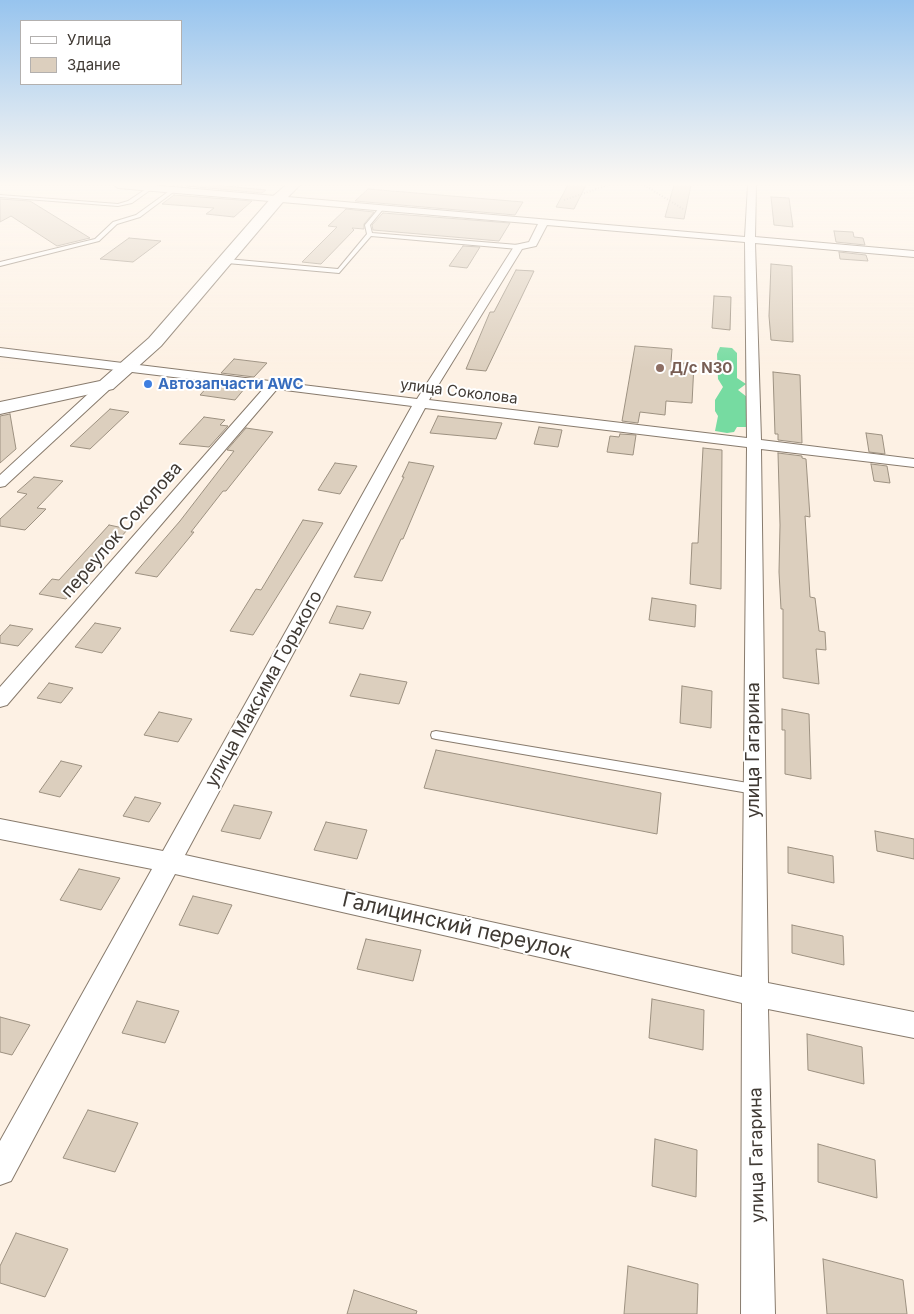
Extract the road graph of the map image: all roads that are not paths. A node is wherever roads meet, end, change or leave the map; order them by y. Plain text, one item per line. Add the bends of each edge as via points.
1 (71, 246) edge
2 (239, 246) edge
3 (360, 246) edge
4 (510, 246) edge
5 (521, 246) edge
6 (750, 246) edge
7 (824, 246) edge
8 (518, 247) junction
9 (914, 254) edge
10 (227, 261) junction
11 (0, 264) edge
12 (0, 352) edge
13 (128, 366) junction
14 (106, 385) junction
15 (274, 385) junction
16 (420, 404) junction
17 (0, 408) edge
18 (754, 442) junction
19 (914, 463) edge
20 (0, 483) edge
21 (0, 700) edge
22 (436, 735) dead end
23 (754, 790) junction
24 (0, 829) edge
25 (169, 862) junction
26 (755, 993) junction
27 (914, 1025) edge
28 (0, 1170) edge
29 (758, 1314) edge

1 - 11 lane
2 - 10 main road
3 - 10 lane via 339,271
4 - 8 lane
5 - 8 street, улица Максима Горького
6 - 18 street, улица Гагарина
7 - 9 street
8 - 16 street, улица Максима Горького
10 - 13 main road via 156,342
12 - 13 street, улица Соколова
13 - 14 main road
13 - 15 street, улица Соколова
14 - 17 main road
14 - 20 street
15 - 16 street, улица Соколова
15 - 21 street, переулок Соколова
16 - 18 street, улица Соколова
16 - 25 street, улица Максима Горького
18 - 19 street, улица Соколова
18 - 23 street, улица Гагарина
22 - 23 lane
23 - 26 street, улица Гагарина
24 - 25 street, Галицинский переулок
25 - 26 street, Галицинский переулок
25 - 28 street, улица Максима Горького
26 - 27 street, Галицинский переулок
26 - 29 street, улица Гагарина

